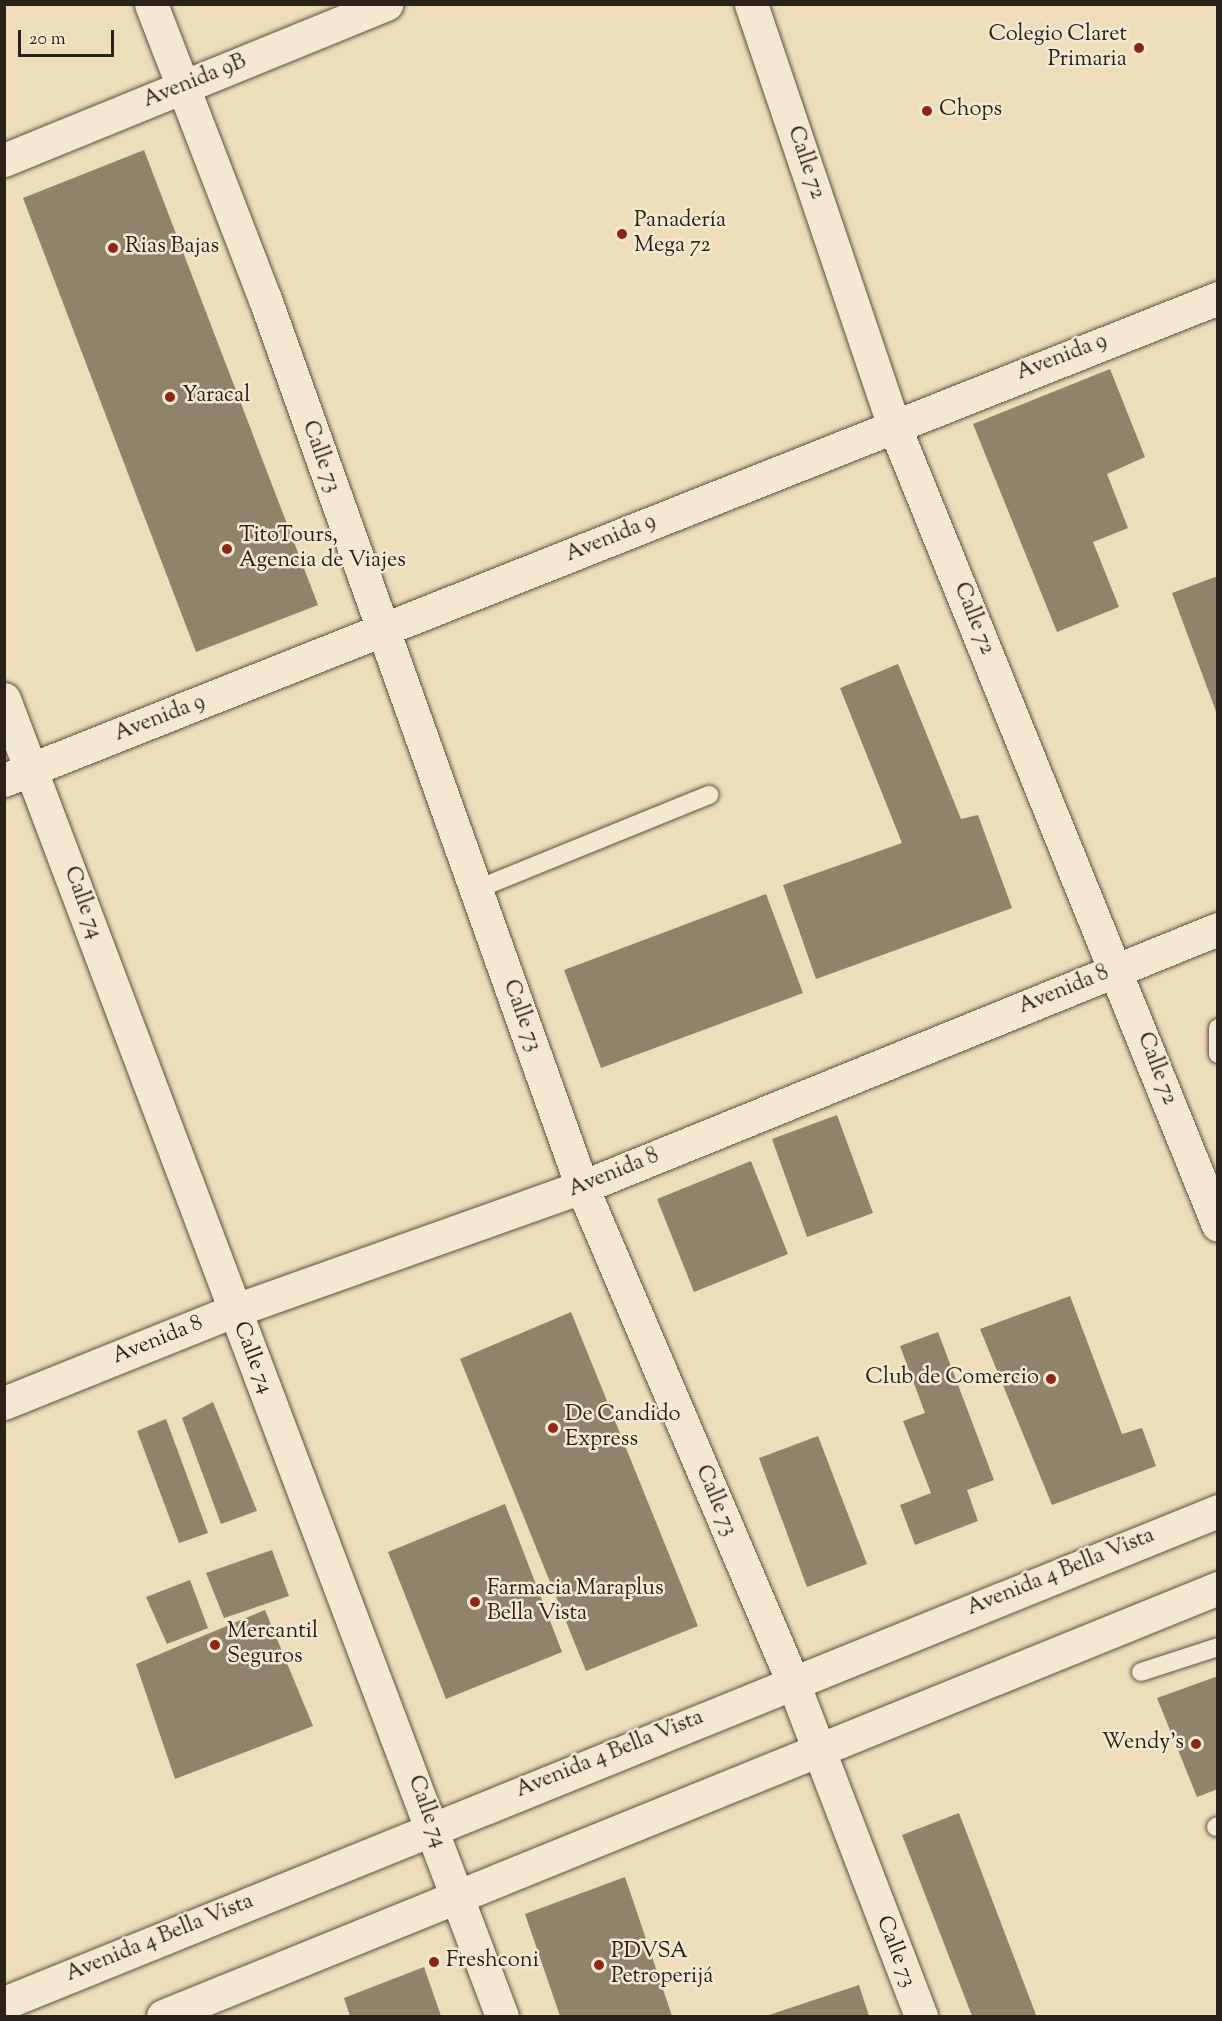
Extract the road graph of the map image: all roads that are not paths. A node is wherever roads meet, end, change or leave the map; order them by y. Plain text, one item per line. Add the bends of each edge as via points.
1 (151, 4) edge
2 (386, 4) edge
3 (751, 4) edge
4 (184, 86) junction
5 (4, 160) edge
6 (1218, 298) edge
7 (893, 423) junction
8 (383, 632) junction
9 (4, 699) edge
10 (18, 775) edge
11 (709, 795) dead end
12 (475, 890) junction
13 (1218, 929) edge
14 (1117, 969) junction
15 (1218, 1028) edge
16 (1218, 1054) edge
17 (582, 1187) junction
18 (1218, 1225) edge
19 (233, 1311) junction
20 (4, 1403) edge
21 (1218, 1511) edge
22 (1218, 1588) edge
23 (1218, 1647) edge
24 (1141, 1672) dead end
25 (792, 1680) junction
26 (816, 1751) junction
27 (433, 1828) junction
28 (457, 1897) junction
29 (4, 2003) edge
30 (163, 2016) edge
31 (502, 2016) edge
32 (921, 2016) edge

1 - 4 street, Calle 73
2 - 4 street, Avenida 9B
3 - 7 street, Calle 72
4 - 5 street, Avenida 9B
4 - 8 street, Calle 73
6 - 7 street, Avenida 9
7 - 8 street, Avenida 9
7 - 14 street, Calle 72
8 - 10 street, Avenida 9
8 - 12 street, Calle 73
9 - 10 street, Calle 74
10 - 19 street, Calle 74
11 - 12 lane
12 - 17 street, Calle 73
13 - 14 street, Avenida 8
14 - 17 street, Avenida 8
14 - 18 street, Calle 72
15 - 16 lane
17 - 19 street, Avenida 8
17 - 25 street, Calle 73
19 - 20 street, Avenida 8
19 - 27 street, Calle 74
21 - 25 street, Avenida 4 Bella Vista
22 - 26 street
23 - 24 lane
25 - 26 street, Calle 73
25 - 27 street, Avenida 4 Bella Vista
26 - 28 street
26 - 32 street, Calle 73
27 - 28 street, Calle 74
27 - 29 street, Avenida 4 Bella Vista
28 - 30 street
28 - 31 street, Calle 74

